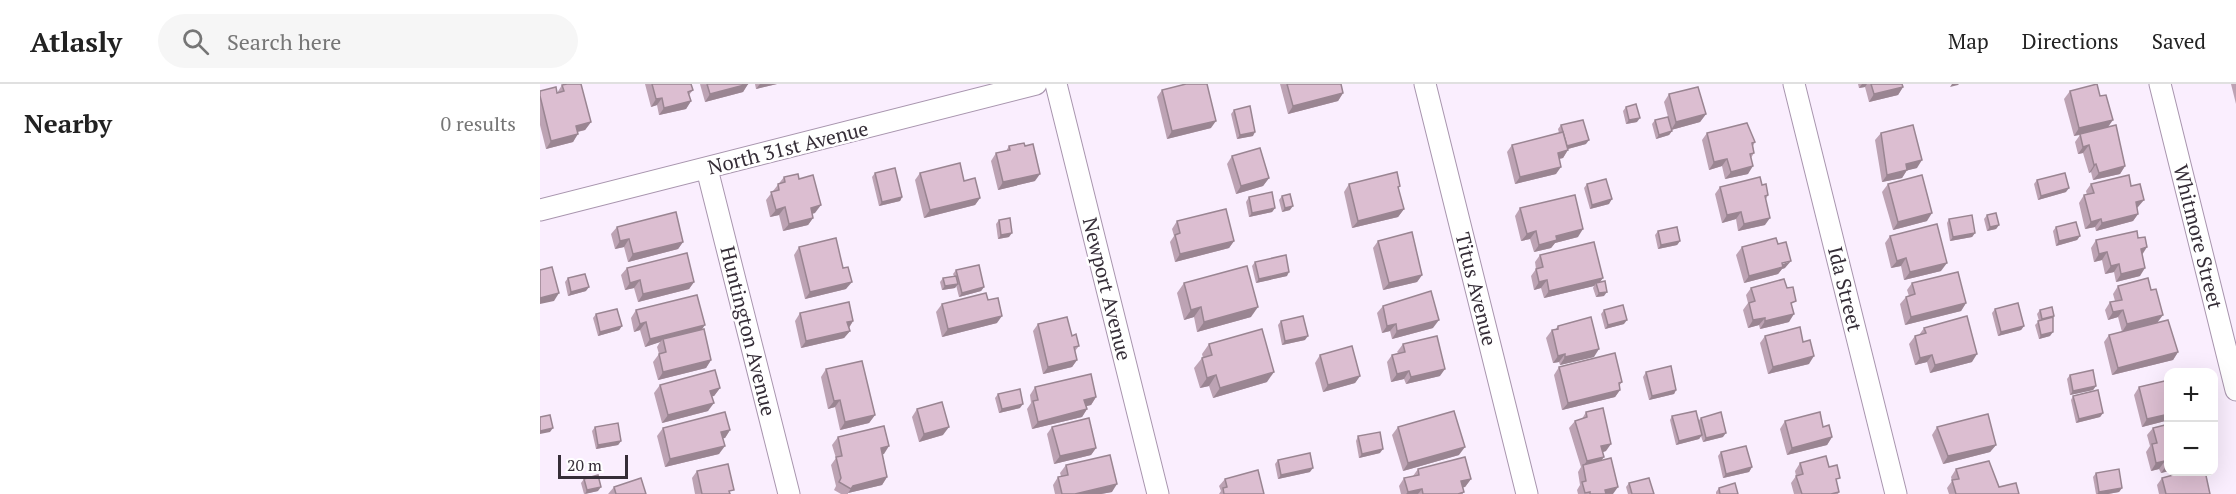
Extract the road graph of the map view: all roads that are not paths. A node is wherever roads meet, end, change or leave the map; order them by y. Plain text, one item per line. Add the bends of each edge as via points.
1 (1036, 84) edge
2 (1056, 84) edge
3 (1425, 84) edge
4 (1794, 84) edge
5 (2160, 84) edge
6 (707, 169) junction
7 (540, 210) edge
8 (2236, 390) edge
9 (789, 494) edge
10 (1158, 494) edge
11 (1527, 494) edge
12 (1896, 494) edge

1 - 6 street, North 31st Avenue
2 - 10 street, Newport Avenue
3 - 11 street, Titus Avenue
4 - 12 street, Ida Street
5 - 8 street, Whitmore Street
6 - 7 street, North 31st Avenue
6 - 9 street, Huntington Avenue

